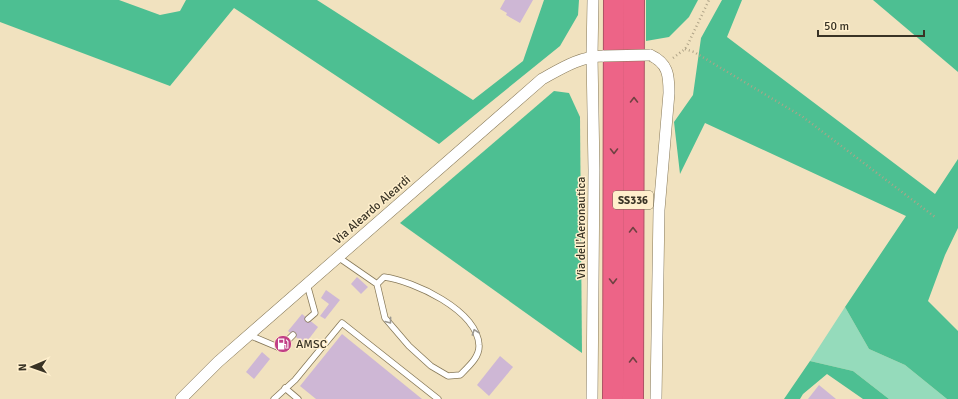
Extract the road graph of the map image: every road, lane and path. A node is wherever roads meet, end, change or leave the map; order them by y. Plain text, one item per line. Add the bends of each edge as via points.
1 (593, 0) edge
2 (614, 0) edge
3 (634, 0) edge
4 (709, 0) edge
5 (685, 49) junction
6 (592, 56) junction
7 (664, 64) junction
8 (935, 217) dead end
9 (338, 257) junction
10 (307, 284) junction
11 (377, 284) junction
12 (308, 319) dead end
13 (249, 335) junction
14 (293, 335) dead end
15 (285, 388) junction
16 (181, 399) edge
17 (274, 399) edge
18 (298, 399) edge
19 (438, 399) edge
20 (592, 399) edge
21 (613, 399) edge
22 (632, 399) edge
23 (656, 399) edge

1 - 6 street, Via dell'Aeronautica
2 -> 21 highway, SS336
22 -> 3 highway, SS336
4 - 5 path
5 - 7 path
5 - 8 path via 803,117
6 - 7 street, Via Aleardo Aleardi, bridge via 650,55
6 - 9 street, Via Aleardo Aleardi via 542,79
6 - 20 street, Via dell'Aeronautica
7 - 23 street via 669,78 669,93 659,210
9 - 10 street, Via Aleardo Aleardi
9 - 11 lane
10 - 12 lane via 315,313
10 - 13 street, Via Aleardo Aleardi
11 -> 11 lane via 385,318 409,346 431,366 448,376 460,375 476,357 479,345 472,323 455,308 399,279 384,277
13 - 14 lane via 280,348
13 - 16 street, Via Aleardo Aleardi
15 - 17 lane
15 - 18 lane
15 - 19 lane via 342,323

